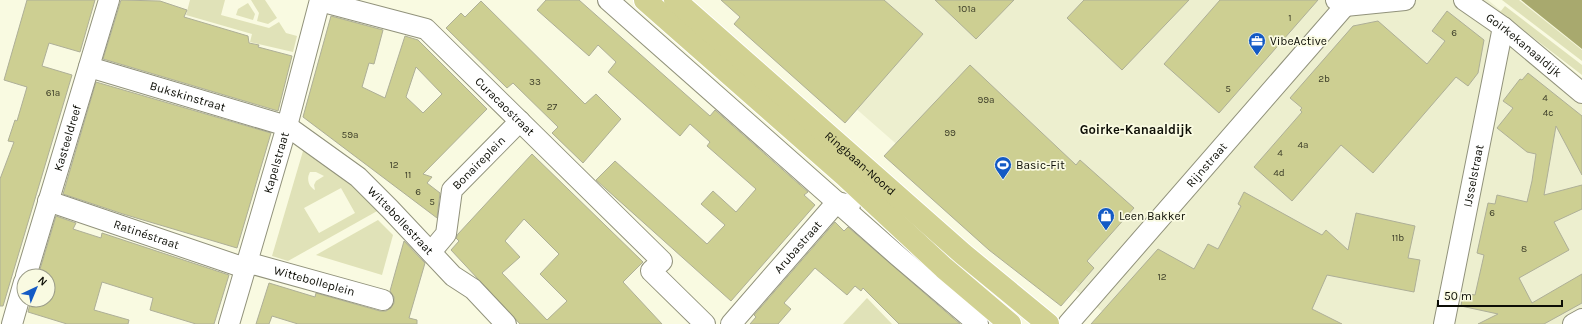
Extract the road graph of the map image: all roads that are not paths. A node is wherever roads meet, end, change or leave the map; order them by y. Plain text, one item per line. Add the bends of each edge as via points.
1 (109, 0) edge
2 (320, 0) edge
3 (608, 0) edge
4 (645, 0) edge
5 (675, 0) edge
6 (1405, 0) edge
7 (1464, 0) edge
8 (1341, 3) edge
9 (1503, 27) junction
10 (89, 67) junction
11 (1582, 93) edge
12 (520, 121) junction
13 (287, 126) junction
14 (48, 201) junction
15 (837, 202) junction
16 (879, 207) junction
17 (431, 252) junction
18 (246, 265) junction
19 (28, 268) edge
20 (944, 268) junction
21 (16, 300) edge
22 (383, 300) dead end
23 (9, 316) edge
24 (1582, 319) edge
25 (1069, 322) edge
26 (229, 324) edge
27 (506, 324) edge
28 (705, 324) edge
29 (731, 324) edge
30 (978, 324) edge
31 (1010, 324) edge
32 (1027, 324) edge
33 (1048, 324) edge
34 (1444, 324) edge
35 (1573, 324) edge

1 - 10 street, Kasteeldreef
2 - 12 street, Curacaostraat via 426,29
2 - 13 street, Kapelstraat
3 - 15 street
4 - 16 main road, Ringbaan-Noord
5 - 33 main road, Ringbaan-Noord via 963,254
6 - 8 street
7 - 9 street, Goirkekanaaldijk
8 - 25 street, Rijnstraat
9 - 11 street, Goirkekanaaldijk
9 - 34 street, IJsselstraat
10 - 13 street, Bukskinstraat
10 - 14 street, Kasteeldreef
12 - 17 street, Bonaireplein via 452,190 446,234
12 - 28 street, Curacaostraat via 662,261 652,271
13 - 17 street, Wittebollestraat via 358,178
13 - 18 street, Kapelstraat
14 - 18 street, Ratinéstraat via 118,223 194,252
14 - 19 street, Kasteeldreef
15 - 16 street via 850,206 862,204
15 - 29 street, Arubastraat
15 - 30 street
16 - 20 main road, Ringbaan-Noord
17 - 27 street, Wittebollestraat via 453,276 473,289
18 - 22 street, Wittebolleplein
18 - 26 street, Kapelstraat
20 - 31 main road, Ringbaan-Noord
20 - 32 main road, Ringbaan-Noord via 974,280
21 - 23 street
24 - 35 street

